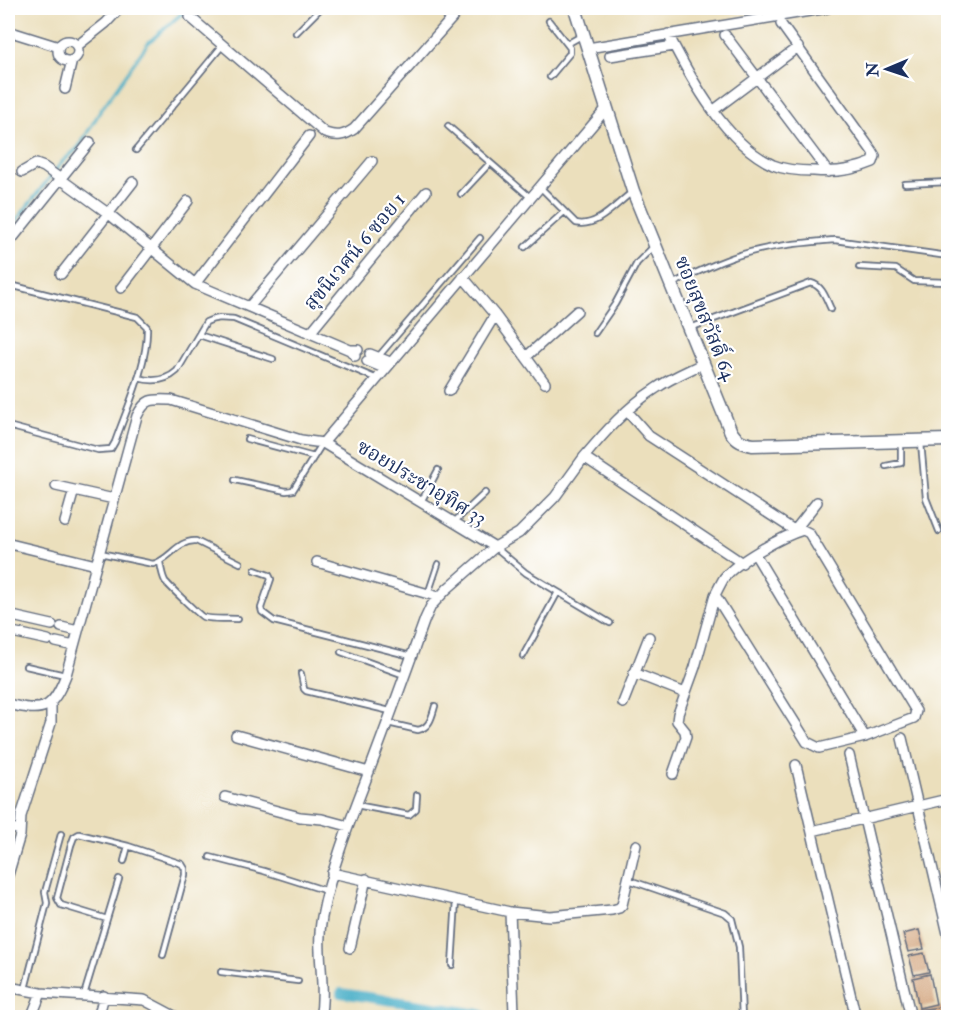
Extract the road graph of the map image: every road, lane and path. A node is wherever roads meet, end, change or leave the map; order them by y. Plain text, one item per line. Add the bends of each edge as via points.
1 (120, 8) edge
2 (321, 8) edge
3 (460, 8) edge
4 (575, 8) edge
5 (828, 8) edge
6 (190, 17) dead end
7 (549, 21) dead end
8 (781, 24) dead end
9 (8, 31) edge
10 (296, 33) dead end
11 (668, 34) junction
12 (584, 35) junction
13 (725, 35) dead end
14 (567, 44) junction
15 (223, 45) junction
16 (77, 46) junction
17 (674, 46) junction
18 (59, 47) junction
19 (798, 47) junction
20 (588, 48) junction
21 (610, 56) dead end
22 (72, 60) junction
23 (550, 77) dead end
24 (758, 77) junction
25 (65, 89) dead end
26 (606, 109) junction
27 (714, 110) junction
28 (448, 126) dead end
29 (309, 136) dead end
30 (90, 142) dead end
31 (136, 150) dead end
32 (372, 161) dead end
33 (490, 163) junction
34 (22, 172) dead end
35 (828, 172) junction
36 (58, 176) junction
37 (133, 182) dead end
38 (948, 182) edge
39 (904, 184) dead end
40 (540, 187) junction
41 (633, 191) junction
42 (426, 192) dead end
43 (461, 194) dead end
44 (531, 198) junction
45 (188, 201) dead end
46 (564, 212) junction
47 (109, 214) junction
48 (480, 238) dead end
49 (8, 244) edge
50 (655, 245) junction
51 (151, 248) junction
52 (525, 248) dead end
53 (948, 256) edge
54 (859, 267) dead end
55 (61, 274) dead end
56 (463, 277) junction
57 (948, 282) edge
58 (195, 284) junction
59 (672, 284) junction
60 (14, 286) dead end
61 (121, 288) dead end
62 (249, 307) junction
63 (831, 309) dead end
64 (577, 311) dead end
65 (495, 315) junction
66 (690, 328) junction
67 (310, 333) junction
68 (595, 333) dead end
69 (199, 335) junction
70 (354, 352) dead end
71 (526, 357) junction
72 (273, 359) dead end
73 (371, 359) joint
74 (704, 363) junction
75 (387, 365) junction
76 (138, 378) junction
77 (375, 378) junction
78 (545, 383) dead end
79 (449, 391) dead end
80 (627, 411) junction
81 (8, 426) edge
82 (247, 439) dead end
83 (948, 440) edge
84 (921, 441) junction
85 (901, 442) junction
86 (323, 443) junction
87 (314, 457) junction
88 (584, 457) junction
89 (886, 466) dead end
90 (438, 470) dead end
91 (235, 480) dead end
92 (56, 486) dead end
93 (74, 490) junction
94 (485, 493) dead end
95 (114, 499) junction
96 (421, 502) junction
97 (817, 502) dead end
98 (65, 522) dead end
99 (454, 522) junction
100 (796, 531) junction
101 (939, 531) dead end
102 (10, 544) dead end
103 (495, 547) junction
104 (99, 553) junction
105 (755, 554) junction
106 (160, 562) junction
107 (317, 562) dead end
108 (240, 563) dead end
109 (742, 563) junction
110 (438, 564) dead end
111 (96, 565) junction
112 (255, 570) dead end
113 (558, 592) junction
114 (428, 594) junction
115 (715, 595) junction
116 (439, 597) junction
117 (8, 615) edge
118 (237, 619) dead end
119 (41, 622) junction
120 (610, 623) dead end
121 (78, 630) junction
122 (8, 631) edge
123 (649, 637) dead end
124 (37, 638) junction
125 (74, 645) junction
126 (341, 652) dead end
127 (411, 656) junction
128 (523, 656) dead end
129 (27, 666) dead end
130 (634, 673) junction
131 (301, 674) dead end
132 (66, 675) junction
133 (404, 675) junction
134 (685, 693) junction
135 (51, 703) junction
136 (622, 703) dead end
137 (8, 704) edge
138 (435, 706) dead end
139 (391, 711) junction
140 (388, 723) junction
141 (236, 735) dead end
142 (865, 737) junction
143 (902, 738) dead end
144 (849, 755) dead end
145 (796, 765) dead end
146 (369, 772) junction
147 (673, 774) dead end
148 (417, 795) dead end
149 (225, 797) dead end
150 (948, 799) edge
151 (356, 805) junction
152 (918, 806) junction
153 (865, 819) junction
154 (348, 826) junction
155 (8, 827) edge
156 (20, 830) junction
157 (812, 831) junction
158 (62, 834) dead end
159 (636, 845) dead end
160 (128, 846) junction
161 (210, 857) dead end
162 (124, 861) dead end
163 (332, 873) junction
164 (8, 875) edge
165 (119, 879) dead end
166 (366, 879) junction
167 (627, 879) junction
168 (327, 891) junction
169 (456, 900) junction
170 (510, 912) junction
171 (107, 919) junction
172 (948, 933) edge
173 (350, 948) dead end
174 (163, 955) dead end
175 (452, 965) dead end
176 (221, 972) dead end
177 (298, 981) dead end
178 (8, 987) edge
179 (25, 989) junction
180 (41, 993) junction
181 (84, 995) junction
182 (104, 996) junction
183 (514, 1013) dead end
184 (31, 1017) edge
185 (98, 1017) edge
186 (178, 1017) edge
187 (320, 1017) edge
188 (735, 1017) edge
189 (742, 1017) edge
190 (856, 1017) edge
191 (910, 1017) edge

1 - 16 street
2 - 10 lane
3 - 15 street via 345,135 326,133
4 - 12 street, ซอยสุขสวัสดิ์ 64
5 - 11 street
6 - 15 street
7 - 14 lane
8 - 19 street
9 - 18 street
11 - 17 street
11 - 20 street
12 - 14 lane
12 - 20 street, ซอยสุขสวัสดิ์ 64
13 - 24 street
14 - 23 lane via 569,57
15 - 31 lane
16 - 18 street via 68,41
16 - 22 street via 78,53
17 - 21 street
17 - 27 street
18 - 22 street via 62,60
19 - 24 street
19 - 35 street via 875,156 871,163
20 - 26 street, ซอยสุขสวัสดิ์ 64
22 - 25 street
24 - 27 street
24 - 35 street
26 - 40 street, ซอยประชาอุทิศ 33
26 - 41 street, ซอยสุขสวัสดิ์ 64
27 - 35 street via 744,145 775,166
28 - 33 lane
29 - 58 street
30 - 36 street
32 - 62 street
33 - 43 lane
33 - 44 lane
34 - 36 street via 36,164
36 - 47 street
36 - 49 street
37 - 47 street
38 - 39 lane
40 - 44 street, ซอยประชาอุทิศ 33
40 - 46 lane
41 - 46 lane via 589,224 576,223
41 - 50 street, ซอยสุขสวัสดิ์ 64
42 - 67 street, สุขนิเวศน์ 6 ซอย 1
44 - 56 street, ซอยประชาอุทิศ 33
45 - 51 street
46 - 52 lane
47 - 51 street
47 - 55 street
48 - 73 lane
50 - 59 street, ซอยสุขสวัสดิ์ 64
50 - 68 lane via 637,262
51 - 58 street
51 - 61 street
53 - 59 lane via 821,241 732,257
54 - 57 lane via 896,269 914,281
56 - 65 street
56 - 75 street, ซอยประชาอุทิศ 33
58 - 62 street
59 - 66 street, ซอยสุขสวัสดิ์ 64
60 - 76 lane via 144,322 147,337
62 - 67 street
63 - 66 lane via 821,289 811,283
64 - 71 street
65 - 71 street
65 - 79 street
66 - 74 street, ซอยสุขสวัสดิ์ 64
67 - 70 street
69 - 72 lane
69 - 76 lane via 171,376 151,381
69 - 77 lane via 206,322 214,318 234,319
71 - 78 street
73 - 75 street
74 - 80 street via 655,388
74 - 85 street, ซอยสุขสวัสดิ์ 64 via 731,432 742,444
75 - 77 street, ซอยประชาอุทิศ 33
76 - 81 lane via 111,449
77 - 86 street, ซอยประชาอุทิศ 33
80 - 88 street
80 - 100 street via 649,436
82 - 87 lane
83 - 84 street, ซอยสุขสวัสดิ์ 64
84 - 85 street, ซอยสุขสวัสดิ์ 64
84 - 101 lane via 925,492
85 - 89 lane via 901,463
86 - 87 lane
86 - 95 street via 301,440 171,400 150,400 137,416
86 - 96 street, ซอยประชาอุทิศ 33
87 - 91 lane via 293,490
88 - 103 street via 555,496 519,532
88 - 109 street
90 - 96 lane
92 - 93 street
93 - 95 street
93 - 98 street
94 - 99 lane
95 - 104 street
96 - 99 street, ซอยประชาอุทิศ 33
97 - 100 street
99 - 103 street, ซอยประชาอุทิศ 33
100 - 105 street
100 - 142 street via 809,533 916,711 914,718
102 - 111 street
103 - 113 lane via 526,573
103 - 116 street, ซอยประชาอุทิศ 33
104 - 106 lane
104 - 111 street
105 - 109 street
105 - 142 street
106 - 108 lane via 189,541
106 - 118 lane via 171,589 196,614
107 - 114 street
109 - 115 street via 724,578
110 - 114 lane
111 - 121 street
112 - 127 lane via 271,579 261,608 274,621
113 - 120 lane
113 - 128 lane
114 - 116 street
115 - 134 street
115 - 142 street via 807,742 819,748
116 - 127 street, ซอยประชาอุทิศ 33 via 428,612
117 - 119 street
119 - 121 street
119 - 124 street
121 - 125 street
122 - 124 street
123 - 130 street
124 - 125 street
125 - 132 street
126 - 133 lane
127 - 133 street, ซอยประชาอุทิศ 33
129 - 132 lane
130 - 134 street
130 - 136 street
131 - 139 lane via 306,691
132 - 135 street
133 - 139 street, ซอยประชาอุทิศ 33
134 - 147 street via 677,721 686,737
135 - 137 street via 31,709
135 - 156 street via 51,723
138 - 140 lane via 423,729
139 - 140 street, ซอยประชาอุทิศ 33
140 - 146 street, ซอยประชาอุทิศ 33
141 - 146 street
143 - 152 street
144 - 153 street
145 - 157 street
146 - 151 street, ซอยประชาอุทิศ 33
148 - 151 lane via 416,809 410,814
149 - 154 street
150 - 152 street
151 - 154 street, ซอยประชาอุทิศ 33
152 - 153 street
152 - 172 street
153 - 157 street
153 - 191 street
154 - 163 street, ซอยประชาอุทิศ 33
155 - 156 street
156 - 164 street
157 - 190 street
158 - 179 lane via 45,892 47,903
159 - 167 street
160 - 162 lane
160 - 171 lane via 80,834 71,844 58,903
160 - 174 lane via 174,859 185,869
161 - 168 lane
163 - 166 street
163 - 168 street, ซอยประชาอุทิศ 33
165 - 171 lane
166 - 169 street
166 - 173 street
167 - 170 street via 625,900 619,908 550,916
167 - 189 lane via 729,915 738,947
168 - 187 street, ซอยประชาอุทิศ 33 via 321,920
169 - 170 street
169 - 175 lane
170 - 183 street
171 - 181 lane
176 - 177 lane
178 - 179 street
179 - 180 street
180 - 181 street
180 - 184 street
181 - 182 street
182 - 185 street
182 - 186 street via 144,1000
188 - 189 lane

